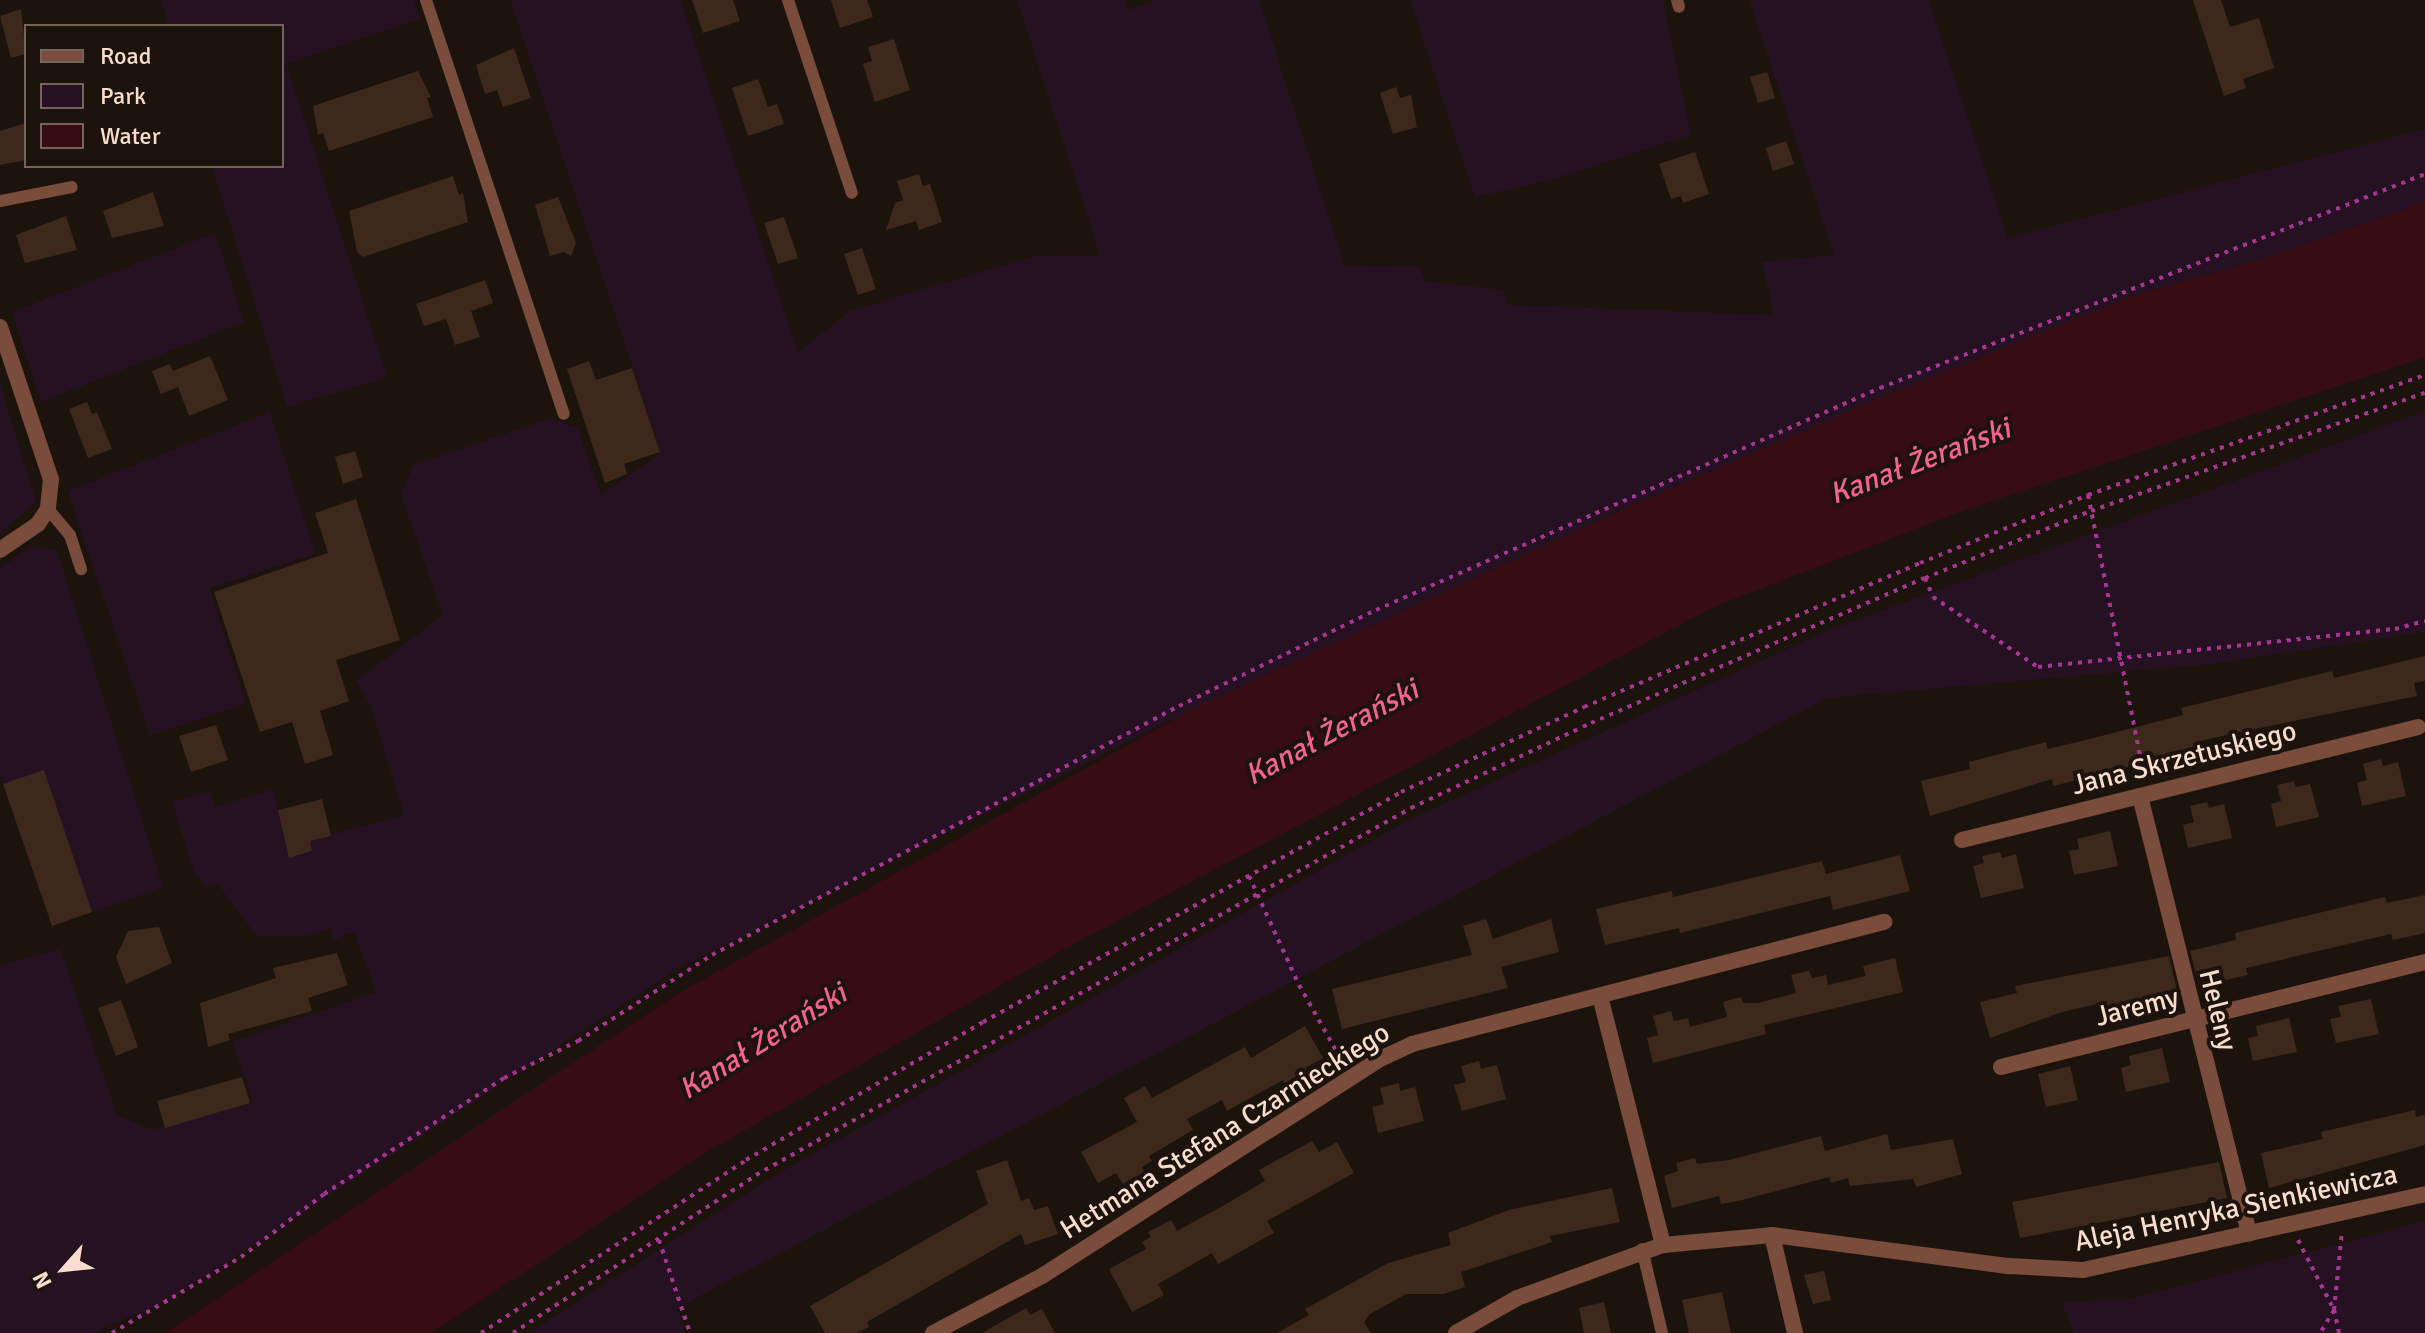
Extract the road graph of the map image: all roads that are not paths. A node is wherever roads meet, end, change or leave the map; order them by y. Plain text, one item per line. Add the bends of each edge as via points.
1 (426, 0) edge
2 (788, 0) edge
3 (72, 187) dead end
4 (852, 193) dead end
5 (0, 201) edge
6 (0, 327) edge
7 (564, 414) dead end
8 (48, 509) junction
9 (0, 550) edge
10 (81, 569) dead end
11 (2418, 727) dead end
12 (2140, 796) junction
13 (1962, 840) dead end
14 (1884, 922) dead end
15 (2425, 962) edge
16 (1600, 996) junction
17 (2193, 1020) junction
18 (2001, 1067) dead end
19 (2425, 1194) edge
20 (2249, 1234) junction
21 (1772, 1235) junction
22 (1663, 1245) junction
23 (1642, 1249) junction
24 (933, 1333) edge
25 (1456, 1333) edge
26 (1662, 1333) edge
27 (1795, 1333) edge

1 - 7 lane
2 - 4 lane
3 - 5 lane
6 - 8 street via 51,479
8 - 9 street via 38,524
8 - 10 lane via 70,535
11 - 12 street, Jana Skrzetuskiego
12 - 13 street, Jana Skrzetuskiego
12 - 17 street, Heleny
14 - 16 street, Hetmana Stefana Czarnieckiego
15 - 17 street, Jaremy
16 - 22 street
16 - 24 street, Hetmana Stefana Czarnieckiego via 1412,1044 1351,1077 1042,1276
17 - 18 street, Jaremy
17 - 20 street, Heleny
19 - 20 street, Aleja Henryka Sienkiewicza
20 - 21 street, Aleja Henryka Sienkiewicza via 2105,1266 2059,1270
21 - 22 street, Aleja Henryka Sienkiewicza
21 - 27 street
22 - 23 street, Aleja Henryka Sienkiewicza
23 - 25 street, Aleja Henryka Sienkiewicza via 1517,1298
23 - 26 lane

